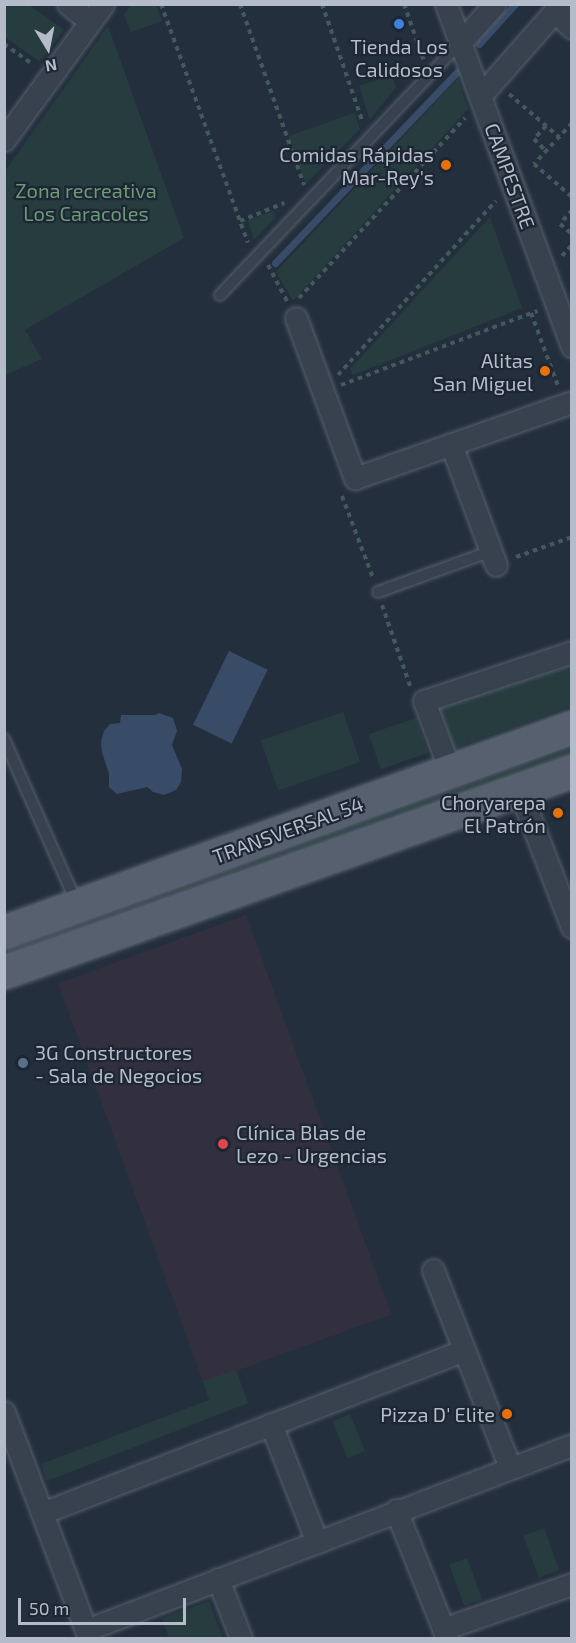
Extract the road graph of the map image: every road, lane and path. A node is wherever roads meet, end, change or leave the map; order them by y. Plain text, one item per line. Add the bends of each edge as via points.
1 (68, 4) edge
2 (161, 4) edge
3 (240, 4) edge
4 (322, 4) edge
5 (404, 4) edge
6 (446, 4) edge
7 (495, 4) edge
8 (557, 8) edge
9 (96, 13) edge
10 (572, 28) edge
11 (460, 43) junction
12 (4, 44) edge
13 (424, 61) dead end
14 (49, 76) junction
15 (485, 92) junction
16 (572, 123) edge
17 (546, 126) junction
18 (366, 130) dead end
19 (559, 137) junction
20 (4, 140) edge
21 (546, 151) junction
22 (513, 182) junction
23 (307, 194) dead end
24 (572, 197) edge
25 (288, 201) dead end
26 (572, 210) edge
27 (240, 221) junction
28 (572, 234) edge
29 (251, 251) dead end
30 (265, 260) dead end
31 (279, 286) dead end
32 (220, 295) dead end
33 (556, 304) junction
34 (293, 312) joint
35 (531, 313) junction
36 (572, 347) edge
37 (324, 391) junction
38 (568, 403) edge
39 (451, 444) junction
40 (572, 537) edge
41 (494, 558) junction
42 (378, 592) dead end
43 (572, 652) edge
44 (572, 727) edge
45 (4, 739) edge
46 (450, 770) junction
47 (572, 771) edge
48 (519, 789) junction
49 (78, 907) junction
50 (572, 927) edge
51 (4, 932) edge
52 (4, 972) edge
53 (433, 1270) dead end
54 (464, 1350) junction
55 (4, 1412) edge
56 (271, 1424) junction
57 (572, 1445) edge
58 (510, 1468) junction
59 (396, 1510) junction
60 (42, 1513) junction
61 (317, 1542) junction
62 (218, 1579) junction
63 (571, 1586) edge
64 (87, 1634) edge
65 (445, 1634) edge
66 (241, 1638) edge

1 - 9 street
2 - 27 path
3 - 23 path
4 - 18 path
5 - 13 path
6 - 11 street, CAMPESTRE
7 - 11 street
8 - 10 street
8 - 15 street
9 - 14 street
11 - 15 street, CAMPESTRE
11 - 32 lane
12 - 14 path
14 - 20 street
15 - 17 path
15 - 22 street, CAMPESTRE
15 - 34 path
16 - 19 path
17 - 19 path
17 - 21 path via 534,140
19 - 21 path
21 - 24 path via 534,164
22 - 33 street, CAMPESTRE
22 - 37 path
25 - 27 path
26 - 28 path via 560,224
27 - 29 path
30 - 31 path
33 - 35 path
33 - 36 street, CAMPESTRE
34 - 37 street
35 - 37 path
35 - 38 path
37 - 39 street via 355,478
38 - 39 street
39 - 41 street
40 - 41 path
41 - 42 lane
43 - 46 street via 424,700
44 - 46 main road, TRANSVERSAL 54
45 - 49 lane
46 - 49 main road, TRANSVERSAL 54
47 - 48 main road, TRANSVERSAL 54
48 - 50 street
48 - 52 main road, TRANSVERSAL 54
49 - 51 main road, TRANSVERSAL 54
53 - 54 street
54 - 56 street
54 - 58 street
55 - 60 street
56 - 60 street
56 - 61 street
57 - 58 street
58 - 59 street
59 - 61 street
59 - 65 street
60 - 64 street
61 - 62 street
62 - 64 street
62 - 66 street
63 - 65 street

